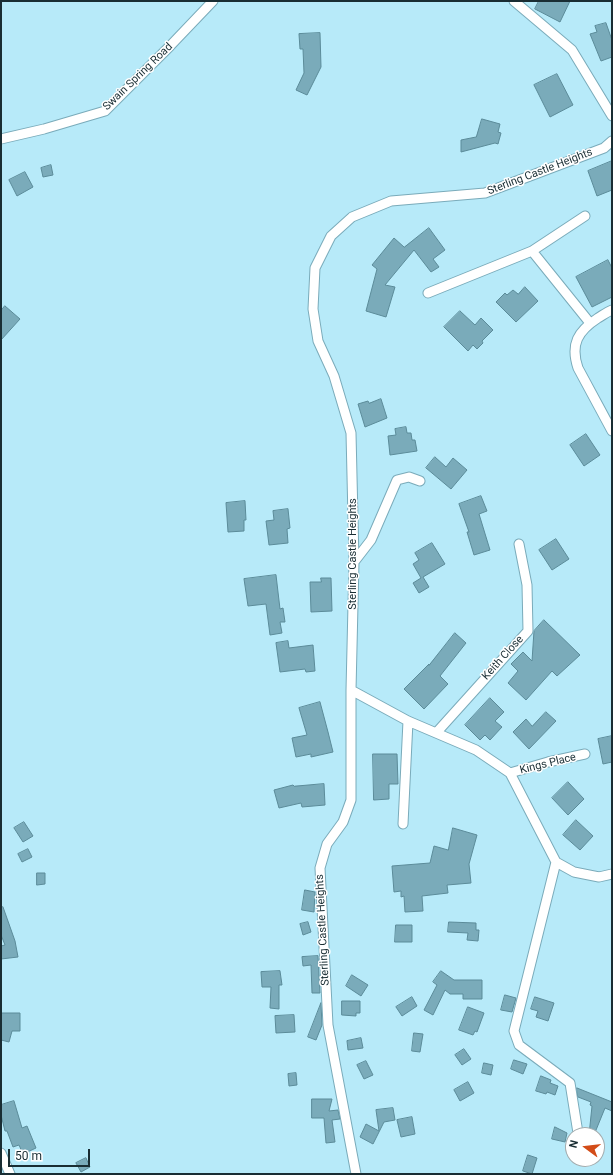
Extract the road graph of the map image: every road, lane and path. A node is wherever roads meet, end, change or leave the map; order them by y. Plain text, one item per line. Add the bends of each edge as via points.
1 (213, 1) edge
2 (514, 1) edge
3 (612, 116) edge
4 (1, 139) edge
5 (612, 141) edge
6 (585, 216) dead end
7 (532, 251) junction
8 (428, 294) dead end
9 (612, 310) edge
10 (590, 323) junction
11 (612, 431) edge
12 (420, 481) dead end
13 (519, 544) dead end
14 (354, 562) junction
15 (351, 690) junction
16 (408, 721) junction
17 (437, 732) junction
18 (586, 754) dead end
19 (510, 773) junction
20 (402, 824) dead end
21 (556, 862) junction
22 (612, 874) edge
23 (577, 1127) edge
24 (1, 1153) edge
25 (10, 1174) edge
26 (356, 1174) edge

1 - 4 street, Swain Spring Road via 105,111
2 - 3 street via 572,50
5 - 14 street, Sterling Castle Heights via 604,148 485,193 391,201 352,218 331,236 315,268 313,309 318,340 334,376 351,433
6 - 7 street
7 - 8 street
7 - 10 street
9 - 10 street
10 - 11 street via 580,334 574,350 575,359
12 - 14 street via 409,477 397,480 371,540
13 - 17 street, Keith Close via 527,586 528,631
14 - 15 street, Sterling Castle Heights
15 - 16 street
15 - 26 street, Sterling Castle Heights via 351,800 343,822 327,844 320,868 328,1025
16 - 17 street
16 - 20 street
17 - 19 street via 476,750
18 - 19 street, Kings Place
19 - 21 street
21 - 22 street via 574,872 598,877
21 - 23 street via 514,1031 519,1045 570,1083
24 - 25 street

